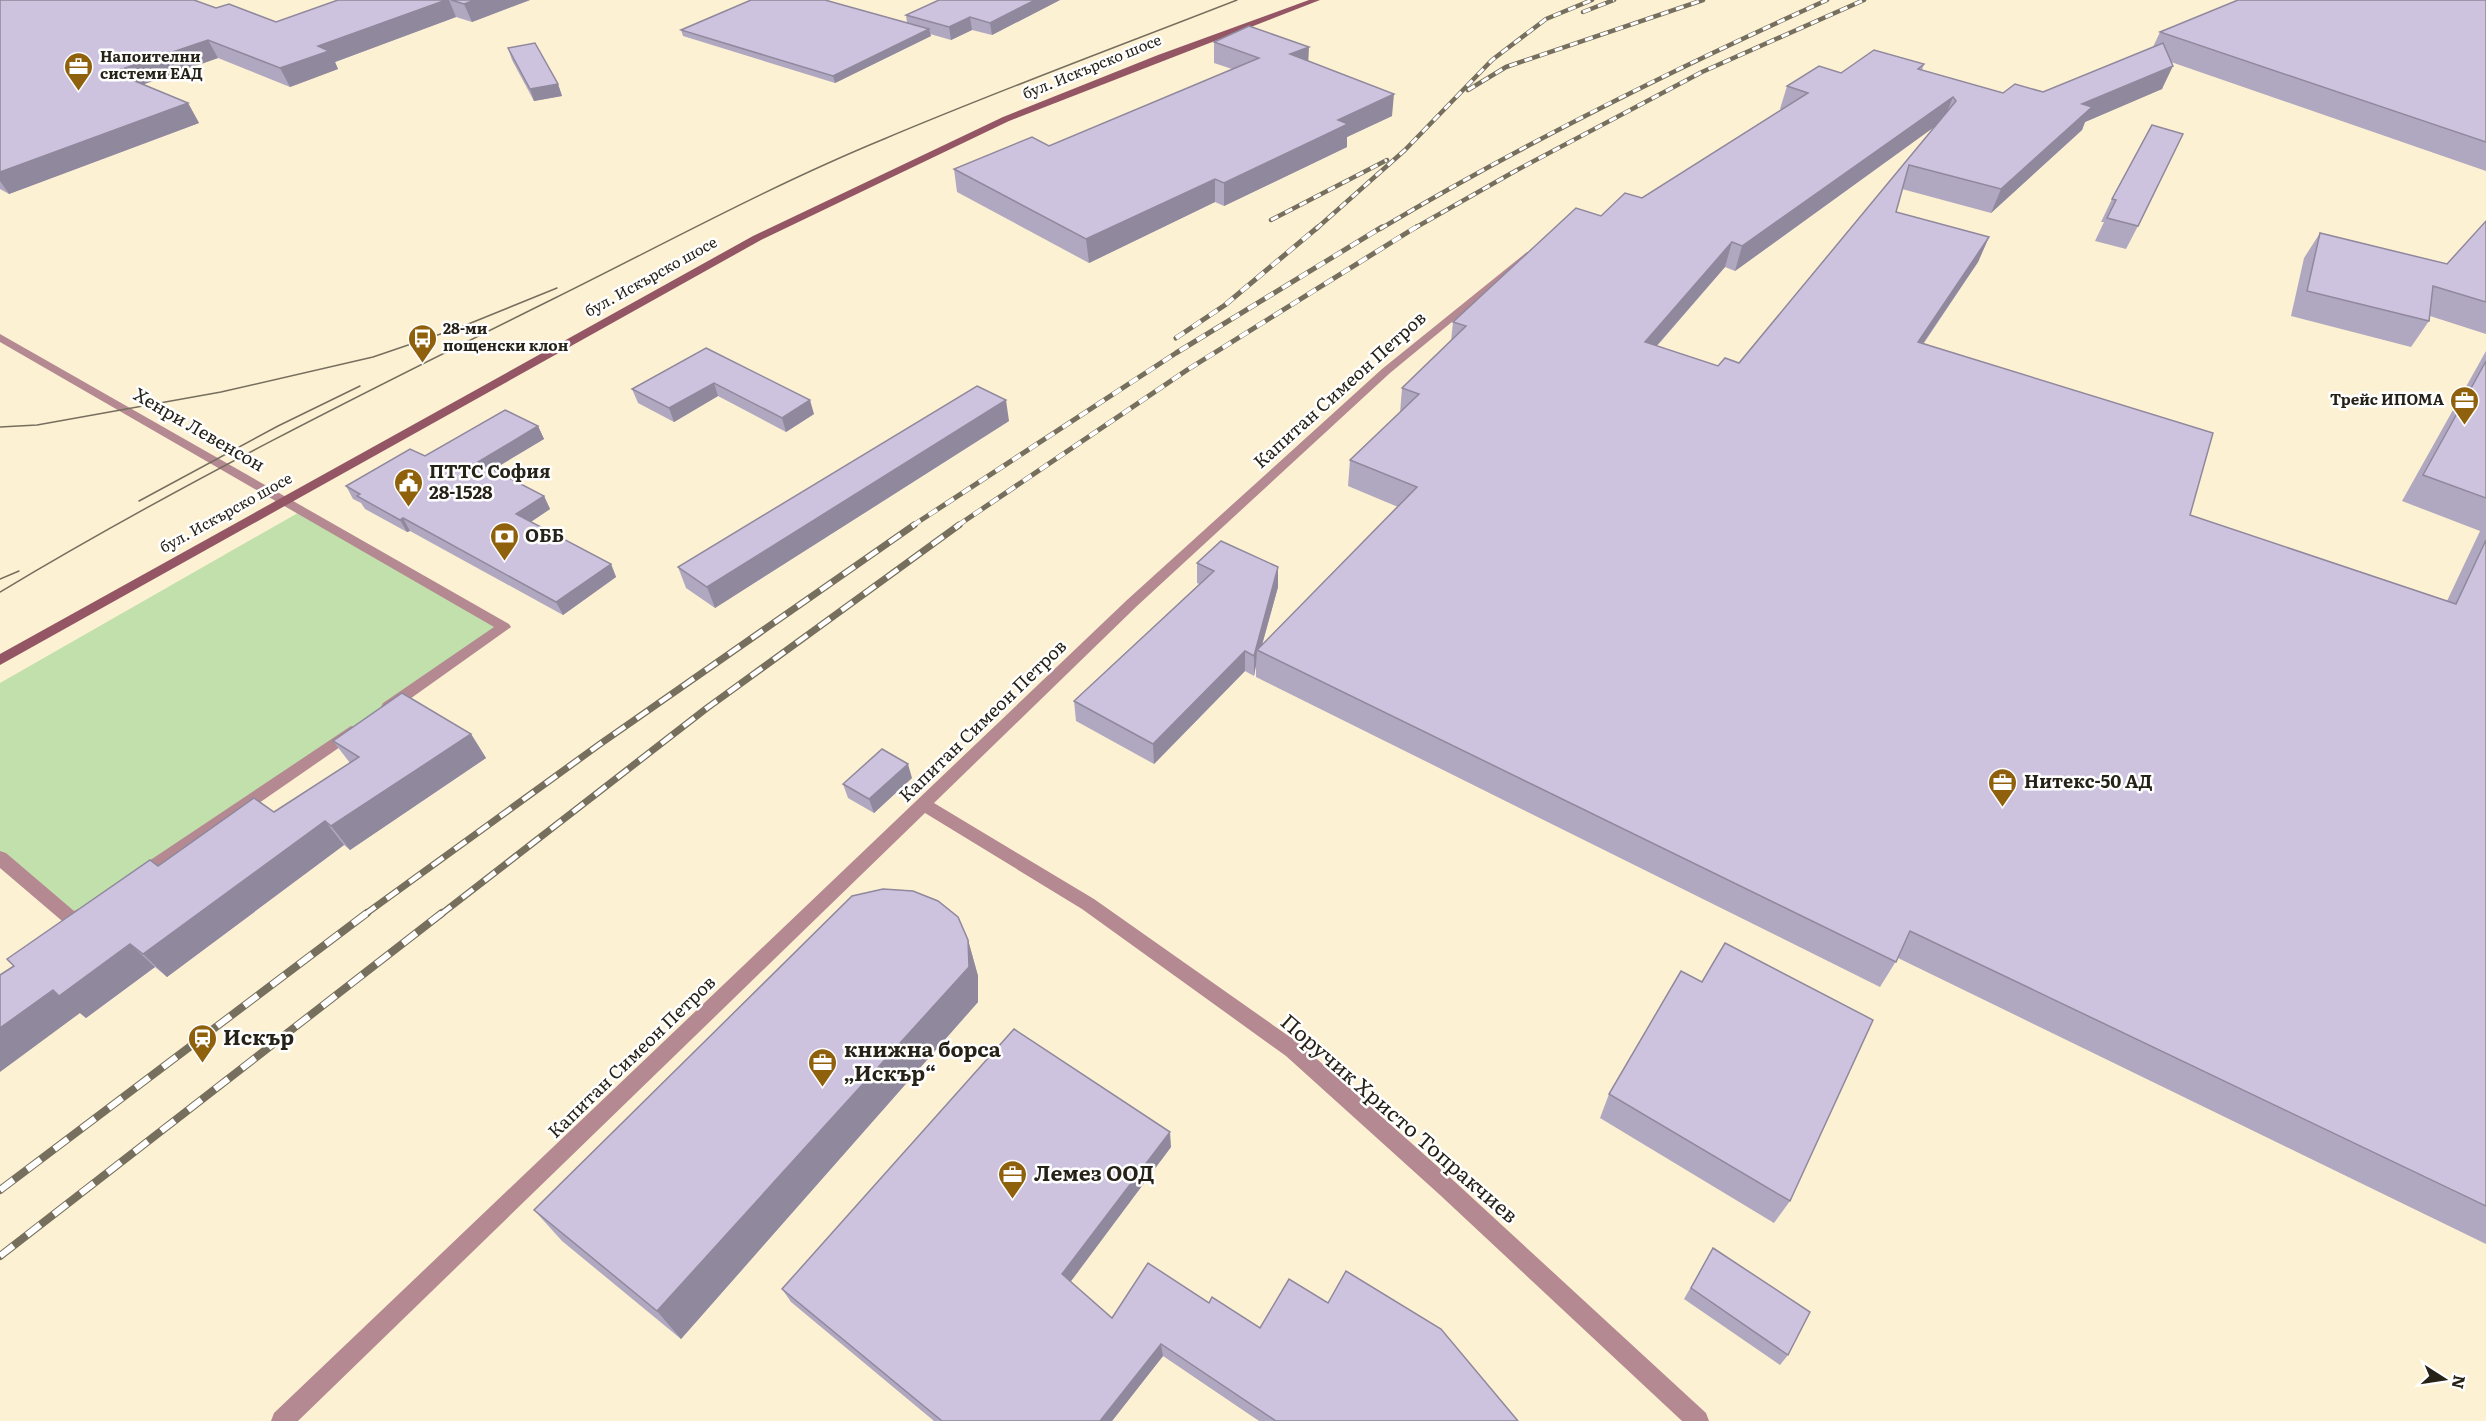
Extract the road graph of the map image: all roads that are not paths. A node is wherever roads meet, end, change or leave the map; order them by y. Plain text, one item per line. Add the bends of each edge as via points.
1 (1316, 0) edge
2 (1541, 244) edge
3 (0, 337) edge
4 (285, 499) junction
5 (0, 660) edge
6 (925, 805) junction
7 (0, 858) edge
8 (131, 882) edge
9 (93, 908) edge
10 (282, 1421) edge
11 (1698, 1421) edge

1 - 4 main road, бул. Искърско шосе via 1006,119 757,238
2 - 6 street, Капитан Симеон Петров via 1386,371 1132,603
3 - 4 street, Хенри Левенсон
4 - 5 main road, бул. Искърско шосе
4 - 8 street, Хенри Левенсон via 504,627
6 - 10 street, Капитан Симеон Петров
6 - 11 street, Поручик Христо Топракчиев via 1088,904 1293,1050
7 - 9 street via 74,921

